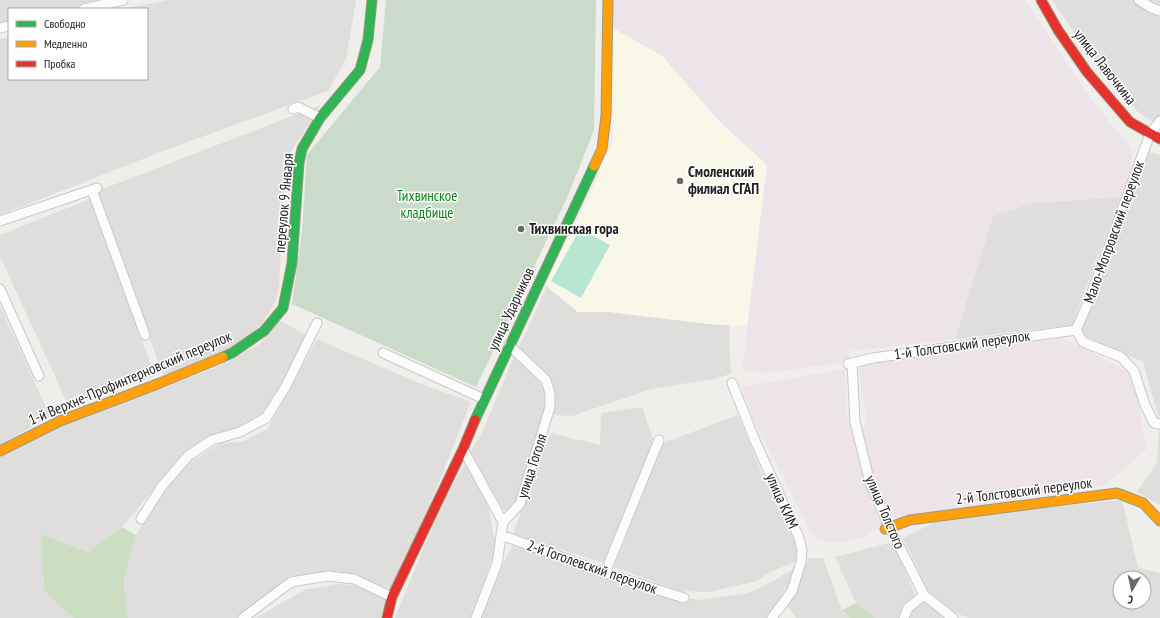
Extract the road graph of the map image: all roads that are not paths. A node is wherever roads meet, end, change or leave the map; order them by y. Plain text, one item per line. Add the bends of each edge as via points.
1 (123, 0) edge
2 (372, 0) edge
3 (608, 0) edge
4 (1041, 0) edge
5 (1139, 0) edge
6 (88, 8) edge
7 (1160, 11) edge
8 (293, 109) dead end
9 (320, 118) junction
10 (1160, 121) edge
11 (1150, 134) junction
12 (1160, 139) edge
13 (0, 221) edge
14 (0, 289) edge
15 (283, 308) joint
16 (317, 323) dead end
17 (1076, 330) junction
18 (145, 335) dead end
19 (509, 345) junction
20 (383, 353) dead end
21 (850, 364) joint
22 (39, 376) dead end
23 (732, 383) dead end
24 (484, 399) junction
25 (1160, 424) edge
26 (659, 440) dead end
27 (463, 449) junction
28 (0, 451) edge
29 (140, 519) dead end
30 (1160, 521) edge
31 (502, 522) junction
32 (887, 528) junction
33 (501, 535) junction
34 (605, 573) junction
35 (924, 595) junction
36 (392, 597) junction
37 (684, 598) dead end
38 (244, 618) edge
39 (387, 618) edge
40 (476, 618) edge
41 (772, 618) edge
42 (904, 618) edge
43 (953, 618) edge

1 - 6 street
2 - 9 street, переулок 9 Января via 368,40 360,70
3 - 19 street, улица Ударников via 606,116 602,149
4 - 11 street, улица Лавочкина via 1087,72 1130,122
5 - 7 street
8 - 9 street via 298,107
9 - 15 street, переулок 9 Января via 302,149 299,163 292,263
10 - 11 street, Мало-Мопровский переулок
11 - 12 street, улица Лавочкина
11 - 17 street, Мало-Мопровский переулок
13 - 18 street via 95,189
14 - 22 street
15 - 28 street, 1-й Верхне-Профинтерновский переулок via 264,331 232,353 60,421
16 - 29 street via 286,386 266,418 240,432 212,440 188,456 162,486
17 - 21 street, 1-й Толстовский переулок via 873,358
17 - 25 street via 1083,342 1121,357 1134,371 1145,405 1154,423
19 - 24 street, улица Ударников
19 - 31 street, улица Гоголя via 546,380 550,393 550,407 520,504
20 - 24 street
21 - 32 street, улица Толстого via 855,422 870,483
23 - 41 street, улица КИМ via 802,550 792,591
24 - 27 street, улица Ударников
26 - 34 street
27 - 31 street
27 - 36 street, улица Ударников
30 - 32 street, 2-й Толстовский переулок via 1143,503 1117,493 910,520
31 - 33 street
32 - 35 street, улица Толстого
33 - 34 street, 2-й Гоголевский переулок
33 - 40 street via 497,564
34 - 37 street, 2-й Гоголевский переулок
35 - 42 street via 908,608
35 - 43 street, улица Толстого
36 - 38 street via 354,579 328,576 290,582
36 - 39 street, улица Ударников

